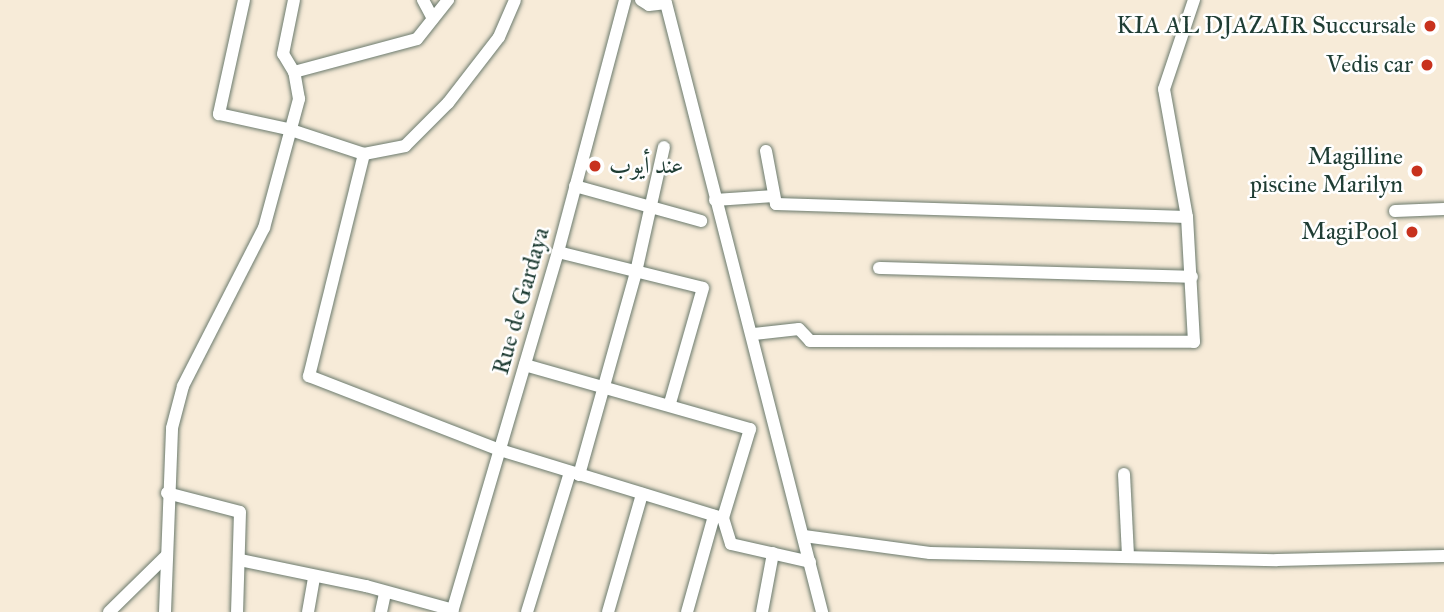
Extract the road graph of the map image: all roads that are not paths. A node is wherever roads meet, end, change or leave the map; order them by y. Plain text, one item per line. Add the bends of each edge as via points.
1 (244, 0) edge
2 (294, 0) edge
3 (423, 0) edge
4 (448, 0) edge
5 (515, 0) edge
6 (625, 0) edge
7 (641, 0) edge
8 (1194, 0) edge
9 (433, 19) junction
10 (294, 72) junction
11 (288, 129) junction
12 (664, 147) dead end
13 (766, 151) dead end
14 (364, 154) junction
15 (575, 186) junction
16 (774, 196) junction
17 (715, 200) junction
18 (653, 208) junction
19 (1444, 209) edge
20 (1395, 211) dead end
21 (1187, 217) junction
22 (701, 221) dead end
23 (558, 252) junction
24 (879, 268) dead end
25 (636, 272) junction
26 (1192, 277) junction
27 (754, 334) junction
28 (525, 365) junction
29 (604, 386) junction
30 (670, 403) junction
31 (500, 450) junction
32 (575, 473) junction
33 (1124, 474) dead end
34 (167, 493) junction
35 (642, 494) junction
36 (719, 517) junction
37 (804, 536) junction
38 (773, 553) junction
39 (166, 556) junction
40 (1444, 556) edge
41 (1128, 557) junction
42 (240, 560) junction
43 (810, 562) junction
44 (314, 579) junction
45 (385, 593) junction
46 (452, 611) edge
47 (108, 612) edge
48 (166, 612) edge
49 (237, 612) edge
50 (308, 612) edge
51 (381, 612) edge
52 (527, 612) edge
53 (608, 612) edge
54 (687, 612) edge
55 (762, 612) edge
56 (822, 612) edge

1 - 11 street via 219,114
2 - 10 street via 283,54
3 - 9 street
4 - 9 street
5 - 14 street via 499,37 448,103 405,146
6 - 15 street, Rue de Gardaya
7 - 17 street via 649,5 666,3
8 - 21 street via 1164,89
9 - 10 street via 417,39
10 - 11 street via 299,99
11 - 14 street
11 - 34 street via 264,229 183,386 172,428
12 - 18 street
13 - 16 street
14 - 31 street via 309,376
15 - 18 street
15 - 23 street, Rue de Gardaya
16 - 17 street
16 - 21 street via 776,204
17 - 27 street
18 - 22 street
18 - 25 street
19 - 20 street
21 - 26 street
23 - 25 street
23 - 28 street, Rue de Gardaya
24 - 26 street
25 - 29 street
25 - 30 street via 703,288
26 - 27 street via 1196,337 1191,344 810,341 799,329
27 - 37 street
28 - 29 street
28 - 31 street, Rue de Gardaya
29 - 30 street
29 - 32 street
30 - 36 street via 750,429
31 - 32 street
31 - 46 street, Rue de Gardaya
32 - 35 street
32 - 52 street
33 - 41 street
34 - 39 street
34 - 42 street via 240,512
35 - 36 street
35 - 53 street
36 - 38 street via 731,544
36 - 54 street
37 - 41 street via 930,553
37 - 43 street
38 - 43 street
38 - 55 street
39 - 47 street
39 - 48 street
40 - 41 street
42 - 44 street
42 - 49 street
43 - 56 street
44 - 45 street
44 - 50 street
45 - 46 street
45 - 51 street

